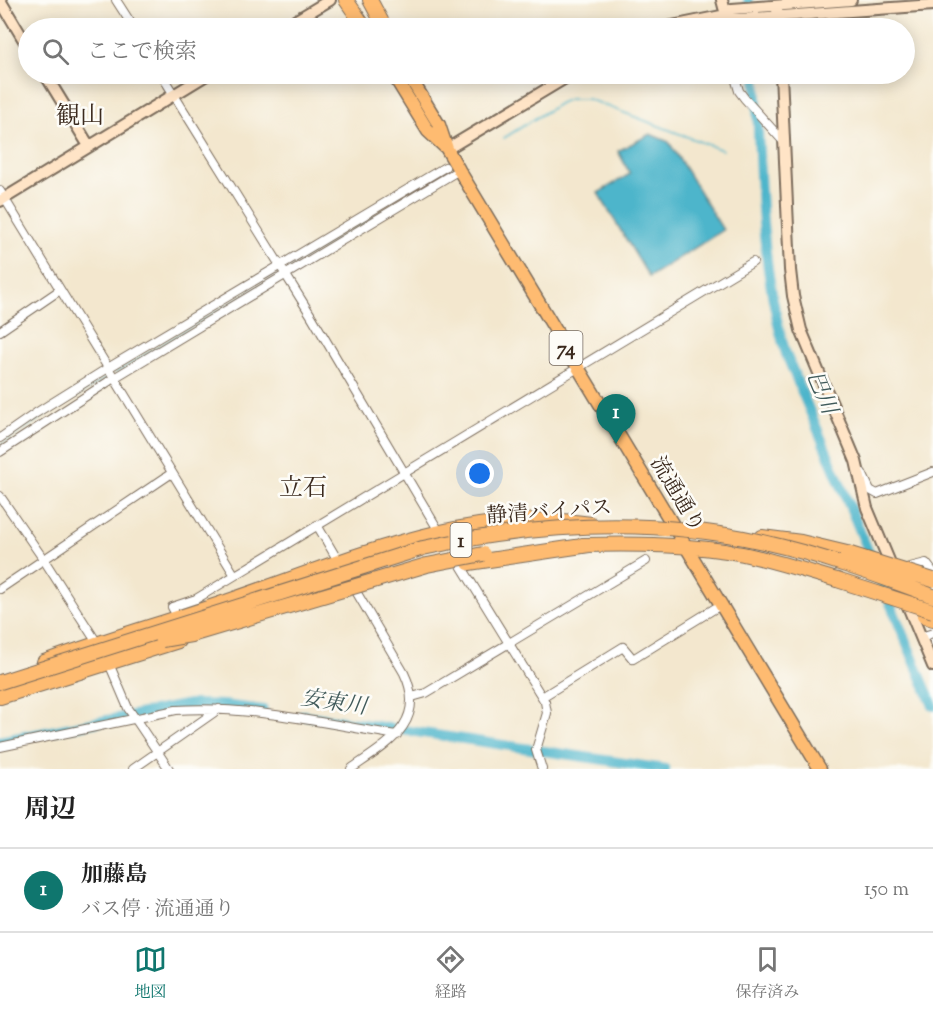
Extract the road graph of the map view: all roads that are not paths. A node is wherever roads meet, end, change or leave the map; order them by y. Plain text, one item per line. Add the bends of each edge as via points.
1 (0, 0) edge
2 (116, 0) edge
3 (330, 0) edge
4 (370, 0) edge
5 (375, 0) edge
6 (722, 0) edge
7 (345, 2) edge
8 (849, 3) edge
9 (933, 5) edge
10 (777, 7) edge
11 (726, 15) junction
12 (128, 18) edge
13 (300, 18) edge
14 (355, 18) edge
15 (380, 18) edge
16 (382, 18) edge
17 (711, 18) edge
18 (726, 18) edge
19 (730, 18) edge
20 (733, 18) edge
21 (18, 30) edge
22 (51, 84) edge
23 (167, 84) edge
24 (192, 84) edge
25 (399, 84) edge
26 (414, 84) edge
27 (555, 84) edge
28 (737, 84) edge
29 (781, 84) edge
30 (174, 95) junction
31 (784, 143) junction
32 (88, 146) junction
33 (447, 149) junction
34 (445, 167) dead end
35 (459, 170) junction
36 (1, 197) edge
37 (753, 262) dead end
38 (280, 265) junction
39 (285, 273) junction
40 (60, 290) junction
41 (0, 331) edge
42 (578, 367) junction
43 (108, 368) junction
44 (114, 378) junction
45 (0, 438) edge
46 (0, 453) edge
47 (856, 461) junction
48 (403, 472) junction
49 (933, 472) edge
50 (172, 473) junction
51 (0, 496) edge
52 (595, 524) junction
53 (317, 525) junction
54 (674, 526) junction
55 (440, 533) junction
56 (589, 545) junction
57 (687, 547) junction
58 (848, 556) junction
59 (44, 560) junction
60 (645, 561) dead end
61 (930, 561) edge
62 (338, 562) junction
63 (460, 564) junction
64 (893, 567) junction
65 (933, 572) edge
66 (234, 574) junction
67 (933, 580) edge
68 (933, 588) edge
69 (0, 589) edge
70 (356, 591) junction
71 (933, 596) edge
72 (933, 603) edge
73 (722, 604) junction
74 (220, 612) junction
75 (930, 615) edge
76 (178, 618) junction
77 (933, 633) edge
78 (921, 637) junction
79 (162, 639) junction
80 (96, 642) junction
81 (508, 643) junction
82 (110, 663) junction
83 (933, 666) edge
84 (0, 679) edge
85 (0, 691) edge
86 (0, 697) edge
87 (412, 697) junction
88 (542, 698) junction
89 (219, 709) junction
90 (135, 719) junction
91 (397, 735) junction
92 (0, 747) edge
93 (158, 752) junction
94 (133, 769) edge
95 (169, 769) edge
96 (351, 769) edge
97 (542, 769) edge
98 (820, 769) edge

1 - 21 street
2 - 12 street
3 - 13 street
4 - 15 highway
5 - 16 main road
6 - 11 street
7 - 14 highway
8 - 9 street
8 - 10 street
10 - 20 street
11 - 17 street
11 - 18 street
11 - 19 street
22 - 32 street
23 - 30 street
24 - 30 street
25 - 33 main road, 74 via 428,131
26 - 33 main road, 74 via 438,124
27 - 33 street
28 - 31 street via 745,99
29 - 31 street
30 - 32 street
30 - 38 street
31 - 47 street via 790,270 797,316
32 - 36 street
33 - 35 main road, 流通通り / 74
34 - 38 street
35 - 39 street
35 - 42 main road, 流通通り / 74
36 - 40 street
37 - 42 street
38 - 39 street
38 - 43 street
39 - 44 street
39 - 48 street
40 - 41 street
40 - 43 street
42 - 48 street
42 - 54 main road, 流通通り / 74
43 - 44 street
43 - 45 street
44 - 46 street
44 - 50 street
47 - 49 street via 870,490 877,494
47 - 64 street via 867,508
48 - 53 street
48 - 55 street
50 - 59 street
50 - 66 street
51 - 59 street
52 - 54 highway, 1
52 - 55 highway, 1 via 520,519
52 - 74 highway, 1, bridge via 541,525 422,543 295,580
53 - 62 street
53 - 66 street
54 - 57 main road, 流通通り / 74
54 - 58 highway, 1 via 801,542
55 - 62 highway, 1
56 - 57 highway, 1
56 - 63 highway, 1
56 - 79 highway, 1, bridge via 483,554 427,565 191,635
57 - 73 main road, 流通通り / 74
57 - 75 highway, 1, bridge via 743,554 794,567
58 - 67 highway, 1, bridge
58 - 68 highway, 1
59 - 69 street
59 - 80 street
60 - 81 street
61 - 64 street via 909,568
61 - 65 street
62 - 70 street
62 - 76 highway, 1
63 - 70 highway, 1
63 - 81 street
64 - 78 street
66 - 76 street via 196,599 172,607
70 - 82 highway, 1
70 - 87 street via 404,673
71 - 74 highway, 静清バイパス / 1, bridge via 841,563 762,542 681,529 608,526 544,528 456,541
72 - 79 highway, 静清バイパス / 1, bridge via 788,557 720,543 654,536 559,536 488,544 426,557
73 - 88 street via 633,659 623,647
73 - 98 main road, 流通通り / 74
74 - 84 highway, 静清バイパス / 1, bridge
76 - 80 highway, 1
77 - 78 street
78 - 83 street
79 - 85 highway, 静清バイパス / 1
80 - 82 street
80 - 84 highway, 1
81 - 87 street via 426,693
81 - 88 street
82 - 86 highway, 1
82 - 90 street
87 - 91 street via 406,723
88 - 97 street via 547,713 536,755
89 - 90 street via 176,710
89 - 91 street
89 - 93 street
90 - 92 street
90 - 93 street
91 - 96 street
93 - 94 street
93 - 95 street

